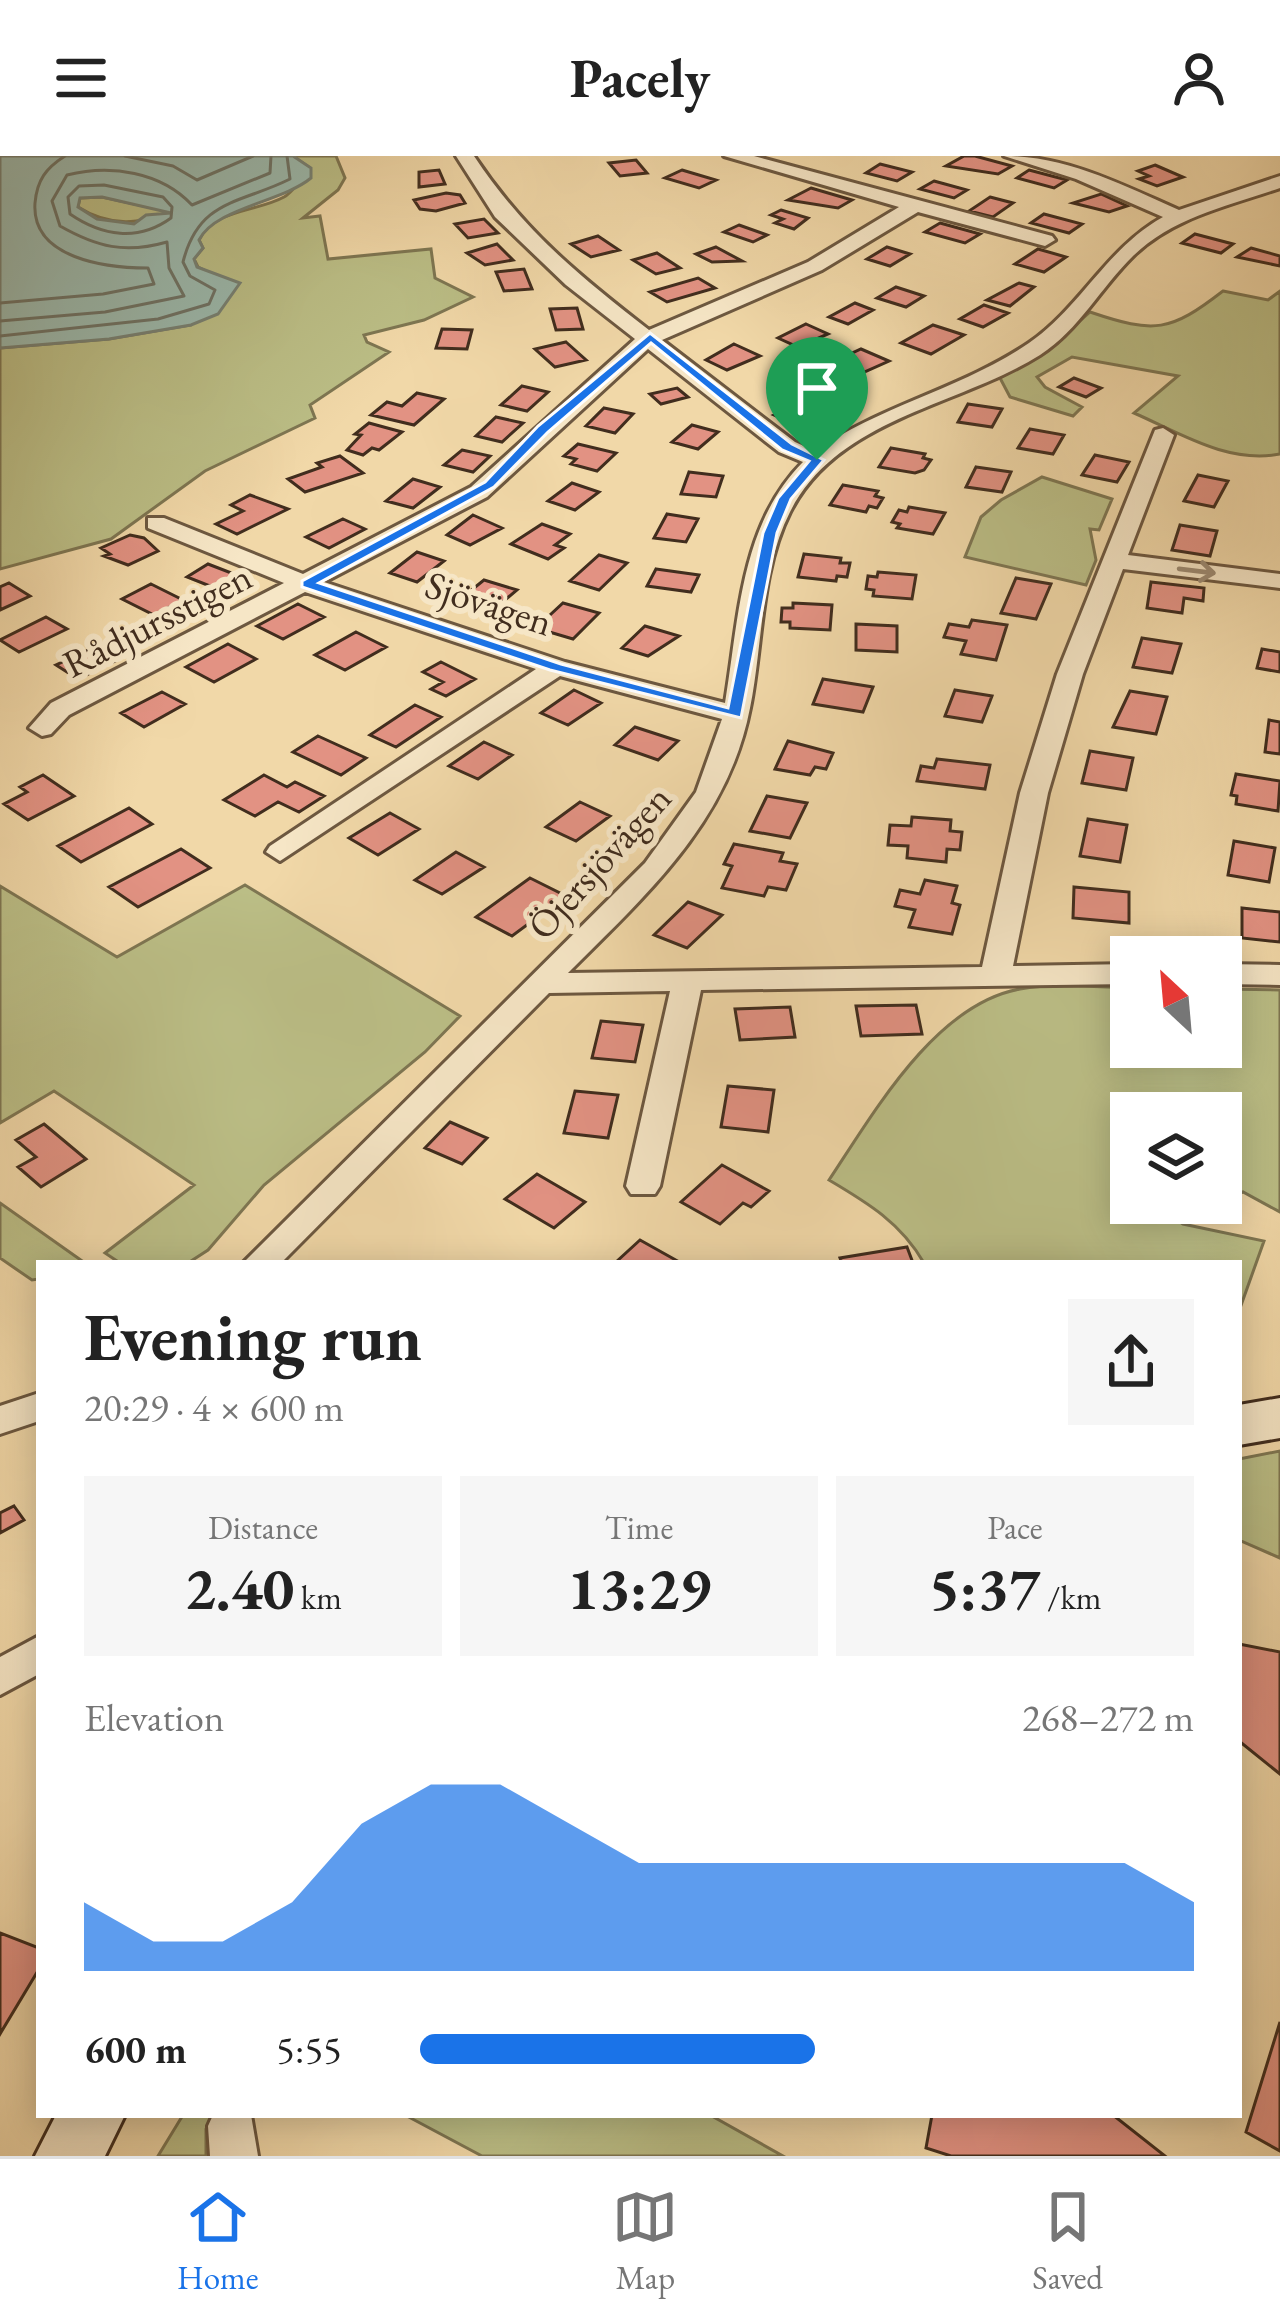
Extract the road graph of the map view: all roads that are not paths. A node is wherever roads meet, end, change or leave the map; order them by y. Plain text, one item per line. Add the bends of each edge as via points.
1 (466, 156) edge
2 (734, 156) edge
3 (1013, 156) edge
4 (1280, 182) edge
5 (916, 205) junction
6 (1181, 218) junction
7 (1045, 240) dead end
8 (650, 337) junction
9 (1163, 435) dead end
10 (817, 460) junction
11 (157, 523) dead end
12 (1114, 561) junction
13 (1280, 580) edge
14 (307, 584) junction
15 (556, 667) junction
16 (735, 715) junction
17 (42, 728) dead end
18 (280, 852) dead end
19 (996, 973) junction
20 (1110, 974) edge
21 (1242, 974) edge
22 (1280, 975) edge
23 (688, 978) junction
24 (542, 983) junction
25 (643, 1186) dead end
26 (263, 1260) edge
27 (36, 1407) edge
28 (1280, 1418) edge
29 (0, 1420) edge
30 (1242, 1424) edge
31 (36, 1655) edge
32 (0, 1678) edge
33 (91, 2118) edge
34 (68, 2156) edge

1 - 8 street via 502,213 536,247
2 - 5 street
3 - 6 street via 1083,175
4 - 6 street, Öjersjövägen
5 - 7 street
5 - 8 street, Rådjursstigen via 815,266
6 - 10 street, Öjersjövägen via 1139,240 1035,349 856,433
8 - 10 street via 787,447
8 - 14 street, Rådjursstigen via 490,484
9 - 12 street
10 - 16 street, Öjersjövägen via 784,498 770,533
11 - 14 street, Sjövägen
12 -> 13 street
12 - 19 street via 1034,793
14 - 15 street, Sjövägen
14 - 17 street, Rådjursstigen via 60,710
15 - 16 street, Sjövägen
15 - 18 street
16 - 24 street, Öjersjövägen via 723,762 689,827
19 - 20 street
19 - 23 street
21 - 22 street
23 - 24 street
23 - 25 street
24 - 26 street, Öjersjövägen
27 - 29 street
28 - 30 street
31 - 32 street
33 - 34 street

